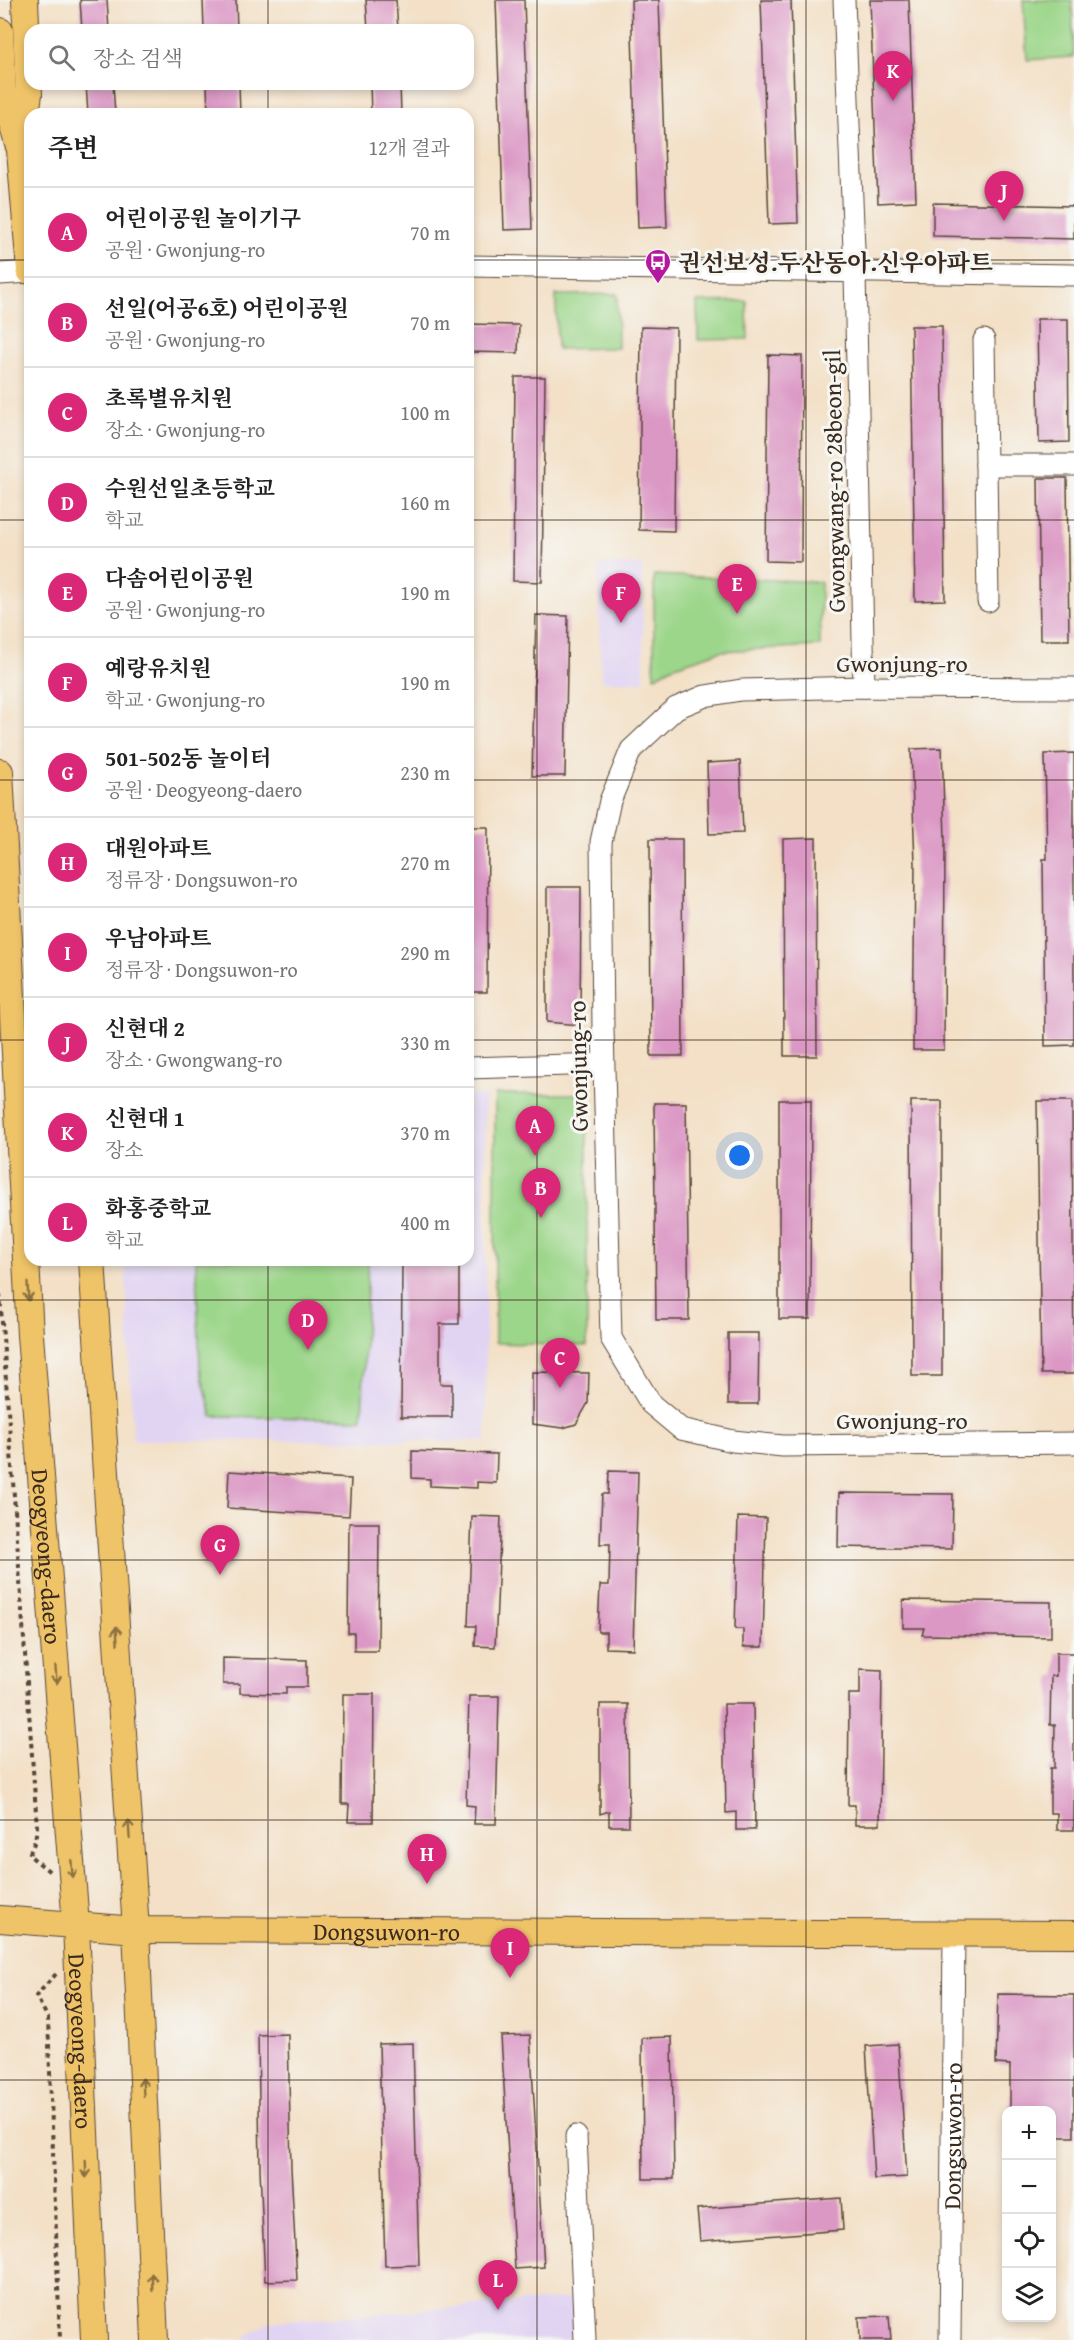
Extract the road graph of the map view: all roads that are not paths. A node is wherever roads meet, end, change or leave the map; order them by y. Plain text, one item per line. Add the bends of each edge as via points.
1 (25, 0) edge
2 (844, 0) edge
3 (26, 24) edge
4 (0, 31) edge
5 (29, 90) edge
6 (27, 108) edge
7 (24, 125) edge
8 (20, 150) junction
9 (24, 198) edge
10 (474, 266) edge
11 (24, 272) edge
12 (0, 274) edge
13 (855, 274) junction
14 (1074, 276) edge
15 (984, 340) dead end
16 (986, 465) junction
17 (1074, 465) edge
18 (988, 601) dead end
19 (864, 687) junction
20 (1074, 688) edge
21 (0, 772) edge
22 (603, 1064) junction
23 (474, 1068) edge
24 (24, 1222) edge
25 (26, 1266) edge
26 (92, 1266) edge
27 (1074, 1443) edge
28 (0, 1919) edge
29 (76, 1925) junction
30 (136, 1930) junction
31 (954, 1933) junction
32 (1074, 1934) edge
33 (576, 2136) dead end
34 (94, 2340) edge
35 (155, 2340) edge
36 (585, 2340) edge
37 (950, 2340) edge

1 - 3 main road
2 - 13 street, Gwongwang-ro 28beon-gil
4 - 8 main road via 3,92
5 - 6 main road
7 - 8 main road
8 - 9 main road
10 - 13 street
11 - 12 street
13 - 14 street
13 - 19 street, Gwongwang-ro 28beon-gil
15 - 16 street
16 - 17 street
16 - 18 street
19 - 20 street, Gwonjung-ro
19 - 22 street, Gwonjung-ro via 741,690 705,696 676,708 631,750 610,801 601,842
21 -> 24 main road, Deogyeong-daero
22 - 23 street
22 - 27 street, Gwonjung-ro via 611,1338 651,1404 681,1429 733,1441 783,1446
25 -> 29 main road, Deogyeong-daero
30 -> 26 main road
28 - 29 main road, Dongsuwon-ro
29 - 30 main road, Dongsuwon-ro
29 -> 34 main road, Deogyeong-daero
30 - 31 main road, Dongsuwon-ro
35 -> 30 main road
31 - 32 main road, Dongsuwon-ro
31 - 37 street, Dongsuwon-ro
33 - 36 street

